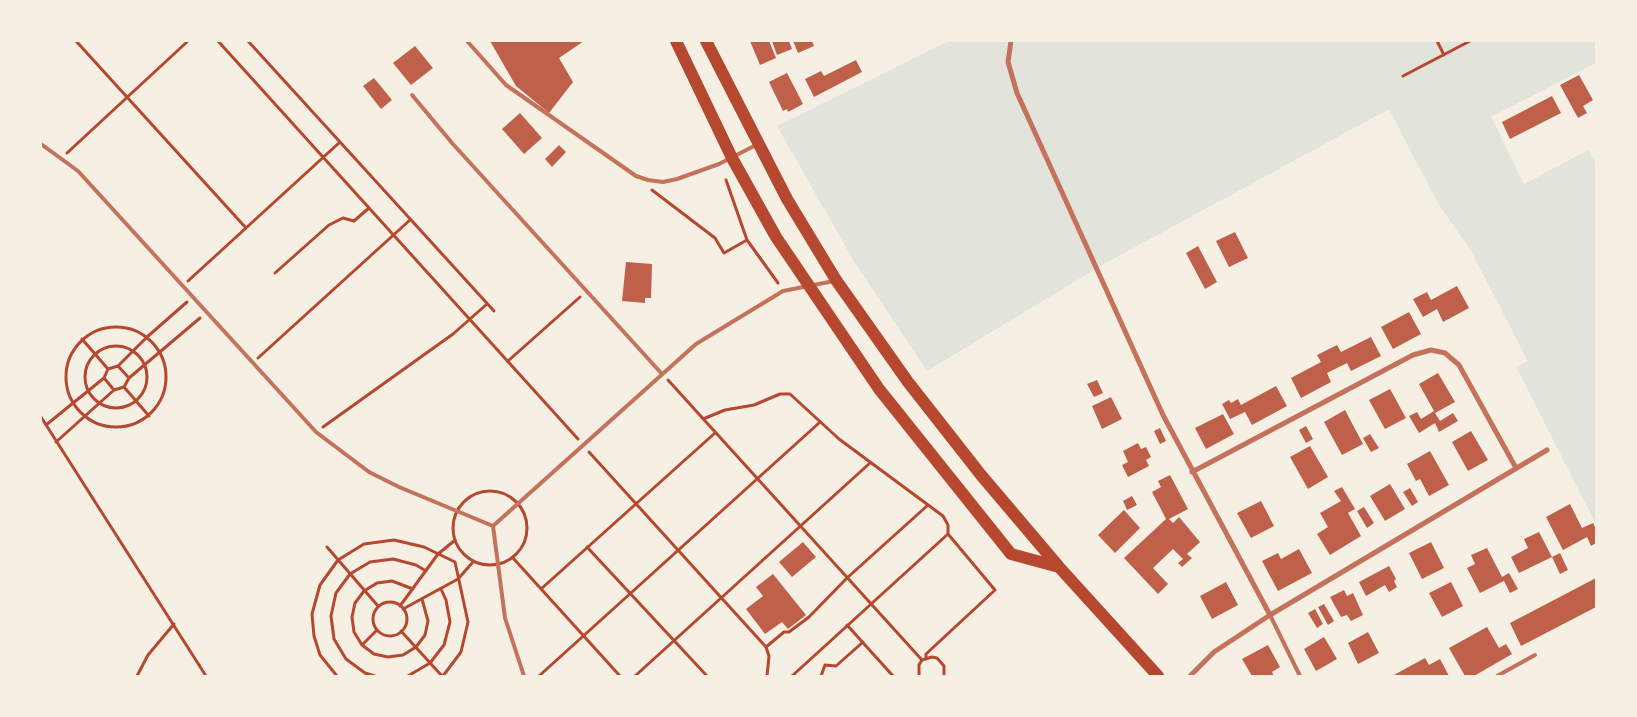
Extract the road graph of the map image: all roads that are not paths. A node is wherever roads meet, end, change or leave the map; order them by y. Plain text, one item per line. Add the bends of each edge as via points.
1 (467, 41) edge
2 (676, 41) edge
3 (706, 41) edge
4 (1011, 41) edge
5 (412, 95) dead end
6 (41, 144) edge
7 (758, 144) junction
8 (732, 158) junction
9 (836, 280) junction
10 (807, 285) junction
11 (662, 374) junction
12 (1547, 450) dead end
13 (1516, 468) junction
14 (1192, 472) junction
15 (493, 526) junction
16 (1059, 567) junction
17 (1270, 615) junction
18 (1535, 655) dead end
19 (524, 676) edge
20 (1158, 676) edge
21 (1190, 676) edge
22 (1300, 676) edge
23 (1497, 676) edge

1 - 8 lane via 506,85 636,176 663,182
2 - 8 main road
3 - 7 main road
4 - 14 street via 1008,62 1017,93
5 - 11 lane
6 - 15 lane via 78,171 316,432 369,472
7 - 8 lane
7 - 9 main road
8 - 10 main road
9 - 10 lane
9 - 16 main road via 914,390 981,476
10 - 11 lane via 783,291 696,344
10 - 16 main road via 879,389 1011,554
11 - 15 lane
12 - 13 street
13 - 14 street via 1459,365 1445,353 1431,350 1413,355
13 - 17 street
14 - 17 street
15 - 19 lane via 505,618
16 - 20 main road
17 - 21 street via 1214,652
17 - 22 lane
18 - 23 lane

